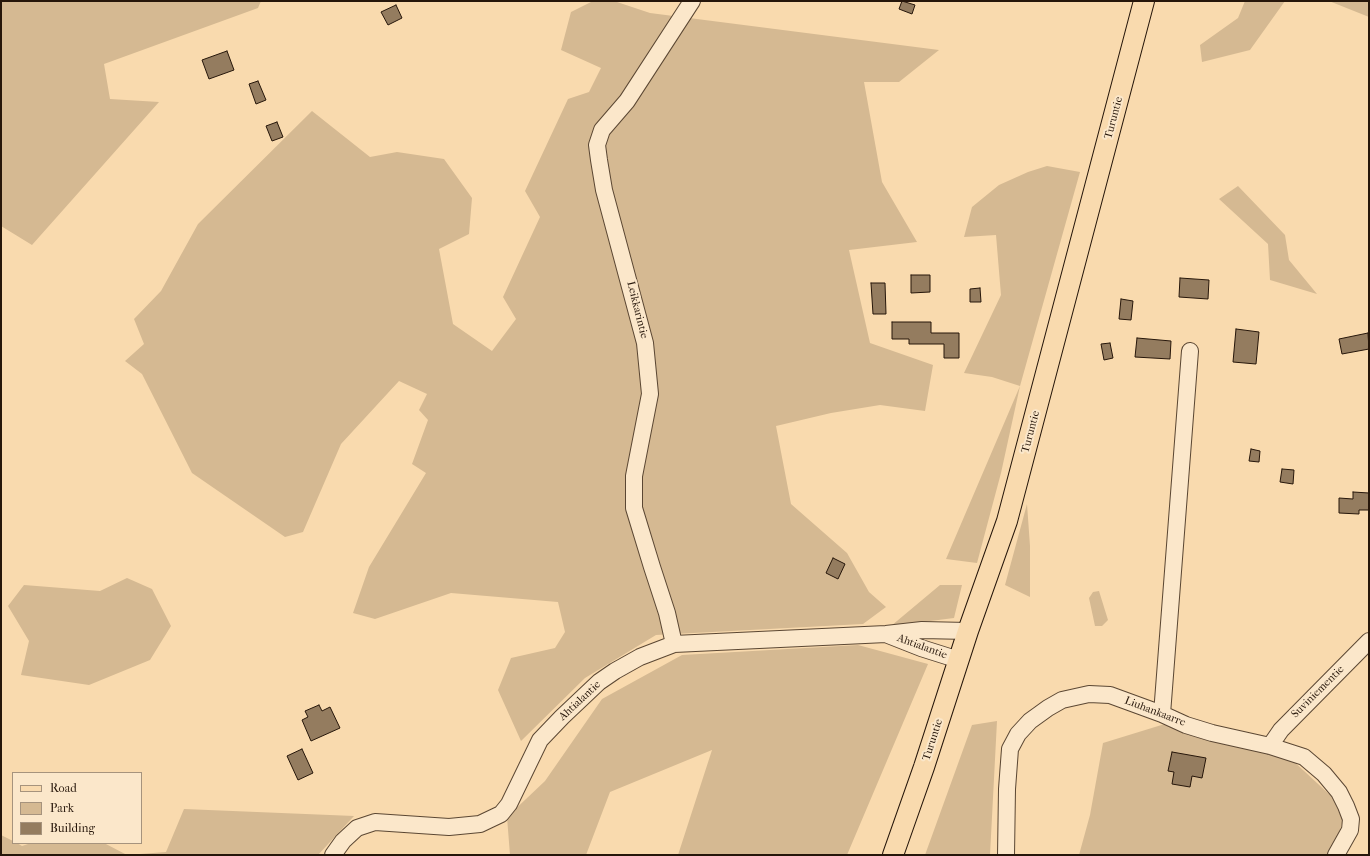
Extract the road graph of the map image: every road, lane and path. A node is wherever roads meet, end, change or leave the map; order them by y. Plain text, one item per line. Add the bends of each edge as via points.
1 (692, 1) edge
2 (1144, 1) edge
3 (1190, 351) dead end
4 (968, 631) junction
5 (886, 634) junction
6 (1369, 641) edge
7 (674, 644) junction
8 (959, 660) junction
9 (1162, 714) junction
10 (1270, 746) junction
11 (333, 855) edge
12 (893, 855) edge
13 (1006, 855) edge
14 (1336, 855) edge

1 - 7 street, Leikkarintie via 627,101 602,130 598,145 604,190 645,343 650,394 634,476 634,508 667,613
2 - 4 main road, Turuntie via 1007,521
3 - 9 street
4 - 5 street, Ahtialantie via 922,630
4 - 8 main road, Turuntie
5 - 7 street, Ahtialantie
5 - 8 street, Ahtialantie
6 - 10 street, Suviniementie via 1281,730
7 - 11 street, Ahtialantie via 640,657 614,671 562,717 540,740 509,804 501,814 480,824 449,826 375,822 357,828
8 - 12 main road, Turuntie
9 - 10 street, Liuhankaarre via 1212,733
9 - 13 street, Liuhankaarre via 1110,695 1089,694 1062,700 1030,721 1018,734 1010,749
10 - 14 street, Liuhankaarre via 1304,757 1324,774 1339,792 1351,819 1350,830

